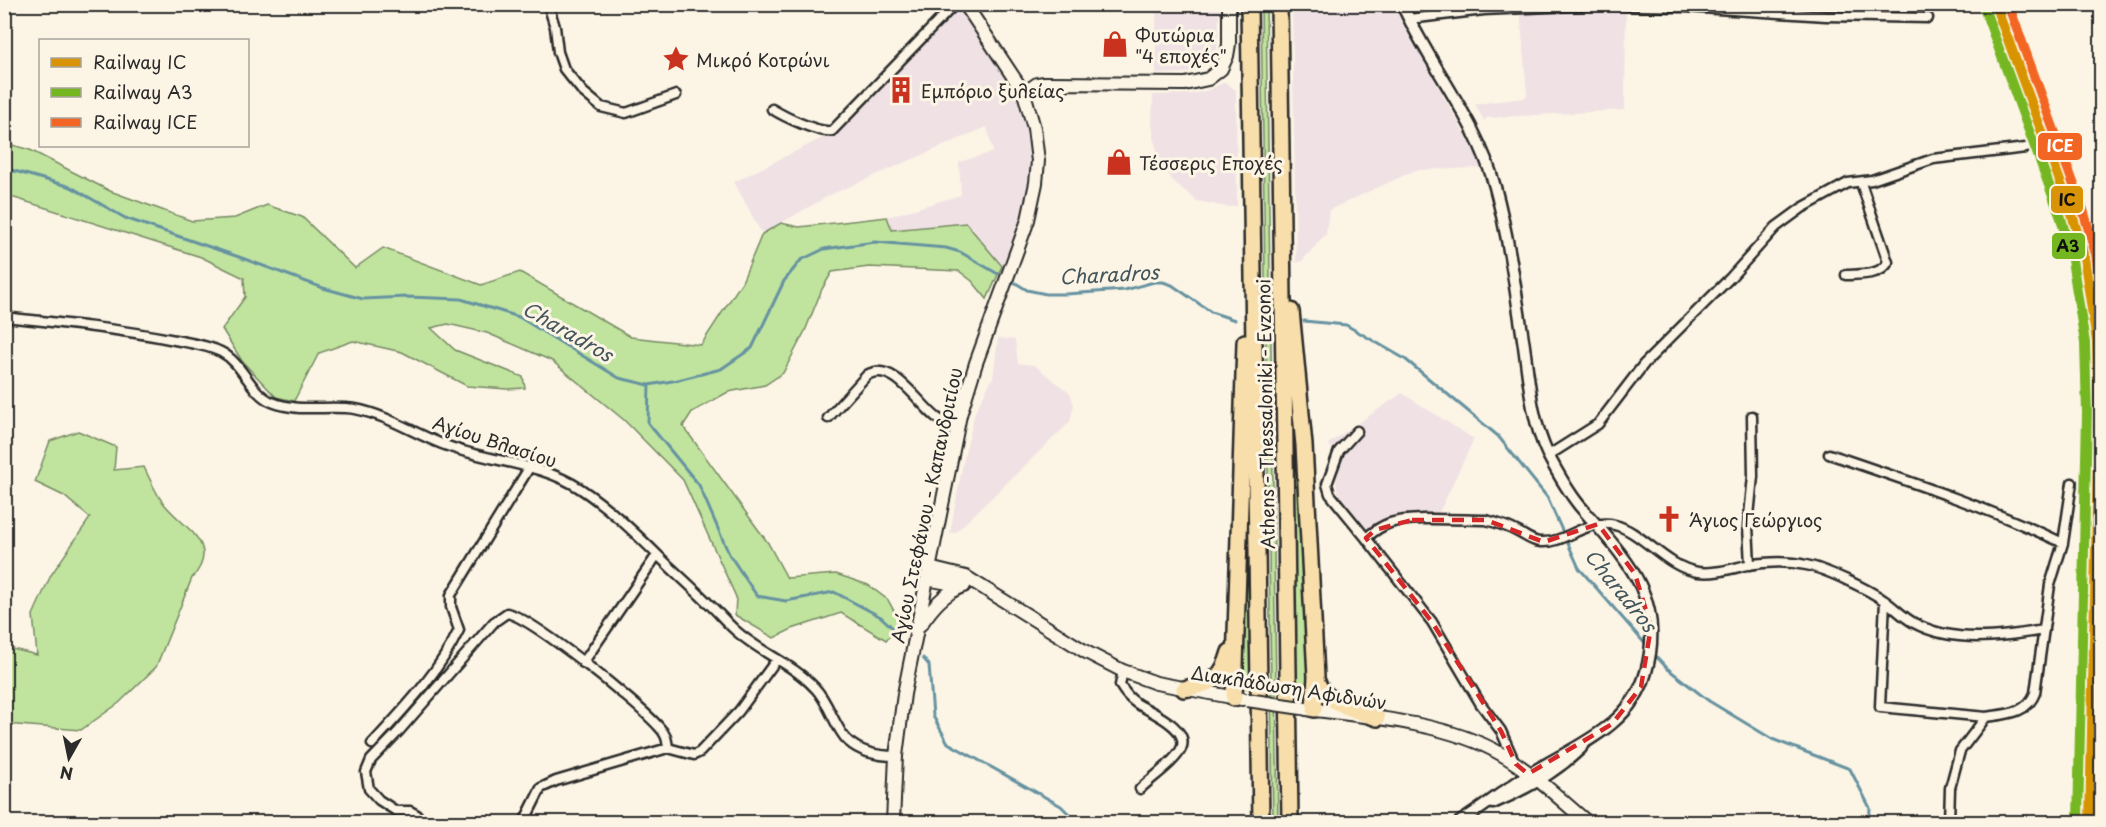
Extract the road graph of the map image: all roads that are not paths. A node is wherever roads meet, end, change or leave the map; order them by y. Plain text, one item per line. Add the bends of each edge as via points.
1 (548, 4) edge
2 (955, 4) edge
3 (965, 4) edge
4 (1229, 4) edge
5 (1250, 4) edge
6 (1279, 4) edge
7 (1402, 4) edge
8 (1698, 6) edge
9 (1928, 18) dead end
10 (1409, 19) junction
11 (1024, 93) junction
12 (676, 95) dead end
13 (772, 109) dead end
14 (2026, 148) dead end
15 (1861, 183) junction
16 (1252, 216) junction
17 (1282, 218) junction
18 (1846, 275) dead end
19 (4, 317) edge
20 (1752, 416) dead end
21 (828, 418) dead end
22 (958, 426) junction
23 (1357, 431) dead end
24 (1829, 454) dead end
25 (1548, 455) junction
26 (529, 468) junction
27 (2072, 483) dead end
28 (1598, 524) junction
29 (1366, 538) junction
30 (2063, 543) junction
31 (657, 555) junction
32 (1750, 565) junction
33 (928, 573) junction
34 (963, 586) junction
35 (983, 587) junction
36 (1885, 601) junction
37 (2044, 630) junction
38 (1235, 632) junction
39 (916, 633) junction
40 (777, 659) junction
41 (583, 663) junction
42 (1123, 671) junction
43 (1316, 677) junction
44 (1184, 689) junction
45 (1241, 699) junction
46 (1308, 709) junction
47 (1986, 717) junction
48 (1377, 718) junction
49 (372, 744) dead end
50 (668, 748) junction
51 (896, 756) junction
52 (1516, 764) junction
53 (1532, 778) junction
54 (1140, 789) dead end
55 (1291, 821) edge
56 (422, 822) edge
57 (525, 822) edge
58 (893, 822) edge
59 (1261, 822) edge
60 (1460, 822) edge
61 (1587, 822) edge
62 (1949, 822) edge

1 - 12 street via 564,69 601,107 626,113
2 - 13 street via 832,131 826,132
3 - 11 main road, Αγίου Στεφάνου - Καπανδριτίου
4 - 11 main road via 1227,56 1221,69 1208,79 1185,84 1045,83
5 - 16 highway, Athens - Thessaloniki - Evzonoi
6 - 17 highway, Athens - Thessaloniki - Evzonoi
7 - 10 street
8 - 9 street via 1826,16
8 - 10 street via 1595,5 1484,10
10 - 25 street via 1468,122 1494,185 1506,236 1531,399
11 - 22 main road, Αγίου Στεφάνου - Καπανδριτίου via 1037,150 1034,196
14 - 15 street via 1933,159
15 - 18 street via 1888,262 1877,271
15 - 25 street via 1848,183 1776,227 1644,364 1598,424
16 - 38 highway
16 - 59 highway, Athens - Thessaloniki - Evzonoi
17 - 43 highway via 1304,445
17 - 55 highway, Athens - Thessaloniki - Evzonoi
19 - 26 street, Αγίου Βλασίου via 200,345 228,357 272,402 289,407 371,413 441,444
20 - 32 street
21 - 22 street via 867,375 882,371 900,382 937,418
22 - 33 main road, Αγίου Στεφάνου - Καπανδριτίου
23 - 29 street via 1339,451 1327,484 1330,494
24 - 30 street via 1967,502
25 - 28 street via 1578,504
26 - 31 street, Αγίου Βλασίου via 554,475 580,489
26 - 49 street via 451,595 459,630 453,643 426,684
27 - 30 street
28 - 29 street via 1544,542 1486,520 1393,522
28 - 32 street via 1617,525 1696,572
28 - 53 street via 1635,574 1648,608 1649,656 1641,687 1612,724
29 - 52 street via 1432,622 1501,731
30 - 37 street via 2050,585
31 - 40 street, Αγίου Βλασίου via 736,631
31 - 41 street
32 - 36 street via 1807,565 1830,572
33 - 34 main road, Διακλάδωση Αφιδνών
33 - 35 main road, Διακλάδωση Αφιδνών via 966,576
33 - 39 main road, Αγίου Στεφάνου - Καπανδριτίου
34 - 35 main road, Διακλάδωση Αφιδνών
34 - 39 main road via 938,602
35 - 42 main road, Διακλάδωση Αφιδνών
36 - 37 street via 1915,623 1952,634 1970,637
36 - 47 street via 1880,707
37 - 47 street via 2038,682 2031,703
38 - 44 highway via 1227,661 1217,678
38 - 45 highway
39 - 51 main road, Αγίου Στεφάνου - Καπανδριτίου
40 - 50 street via 739,711 700,752 694,755
40 - 51 street, Αγίου Βλασίου via 819,692 847,740 878,756
41 - 50 street via 659,726 667,736
41 - 56 street via 515,615 507,614 494,622 371,760 366,772 369,789 379,800 396,811 410,811
42 - 44 main road, Διακλάδωση Αφιδνών
42 - 54 street via 1120,685 1124,692 1176,728 1182,738 1176,755
43 - 46 highway
43 - 48 highway via 1324,694
44 - 45 main road, Διακλάδωση Αφιδνών
45 - 46 main road, Διακλάδωση Αφιδνών, bridge
46 - 48 main road, Διακλάδωση Αφιδνών
47 - 62 street via 1960,751 1950,788
48 - 52 main road, Διακλάδωση Αφιδνών via 1456,735
50 - 57 street via 541,788
51 - 58 main road, Αγίου Στεφάνου - Καπανδριτίου
52 - 53 main road, Διακλάδωση Αφιδνών
53 - 60 street via 1504,790
53 - 61 main road, Διακλάδωση Αφιδνών

